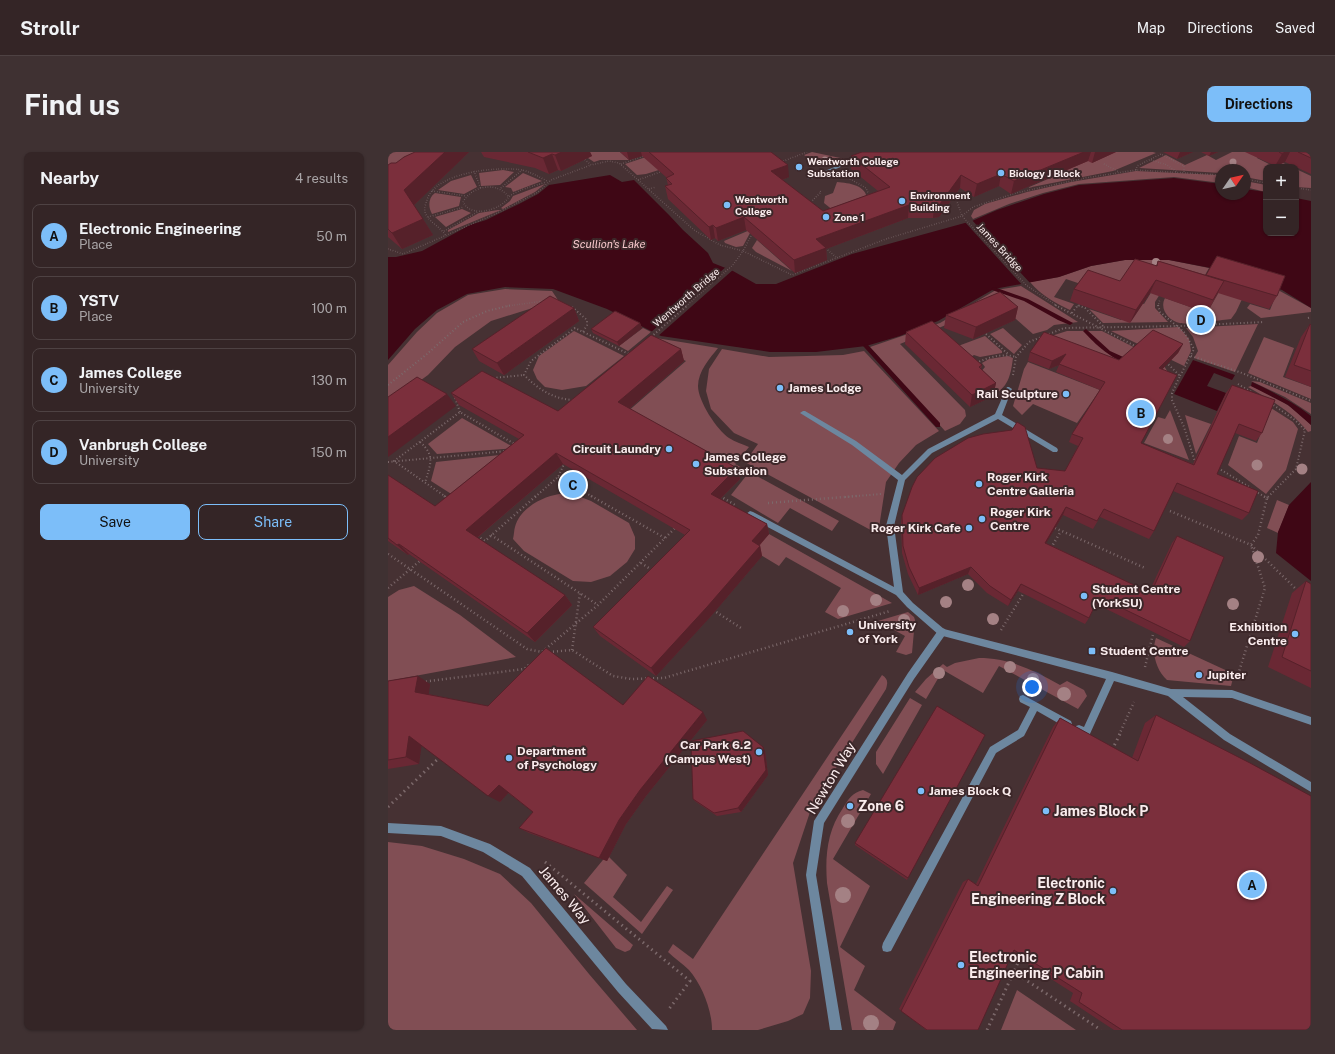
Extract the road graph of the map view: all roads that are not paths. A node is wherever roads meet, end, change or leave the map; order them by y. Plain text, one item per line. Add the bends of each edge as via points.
1 (876, 152) edge
2 (810, 178) road end
3 (1009, 389) road end
4 (802, 413) dead end
5 (998, 416) junction
6 (1055, 450) dead end
7 (902, 479) junction
8 (750, 514) edge
9 (899, 593) junction
10 (942, 632) junction
11 (1112, 676) junction
12 (1171, 693) junction
13 (1023, 699) dead end
14 (1035, 706) junction
15 (1311, 721) edge
16 (1311, 787) edge
17 (388, 828) edge
18 (887, 947) dead end
19 (662, 1030) edge
20 (835, 1030) edge

1 - 2 street
3 - 5 street
4 - 7 street via 854,443
5 - 6 street
5 - 7 street via 930,451
7 - 9 street via 890,526
8 - 9 street
9 - 10 street
10 - 11 street
10 - 20 street, Newton Way via 911,676 819,822 811,875
11 - 12 street
11 - 14 street via 1086,733
12 - 15 street via 1232,694
12 - 16 street via 1227,737
13 - 14 street
14 - 18 street via 1021,733 993,750
17 - 19 street, James Way via 441,831 486,848 526,872 622,988

